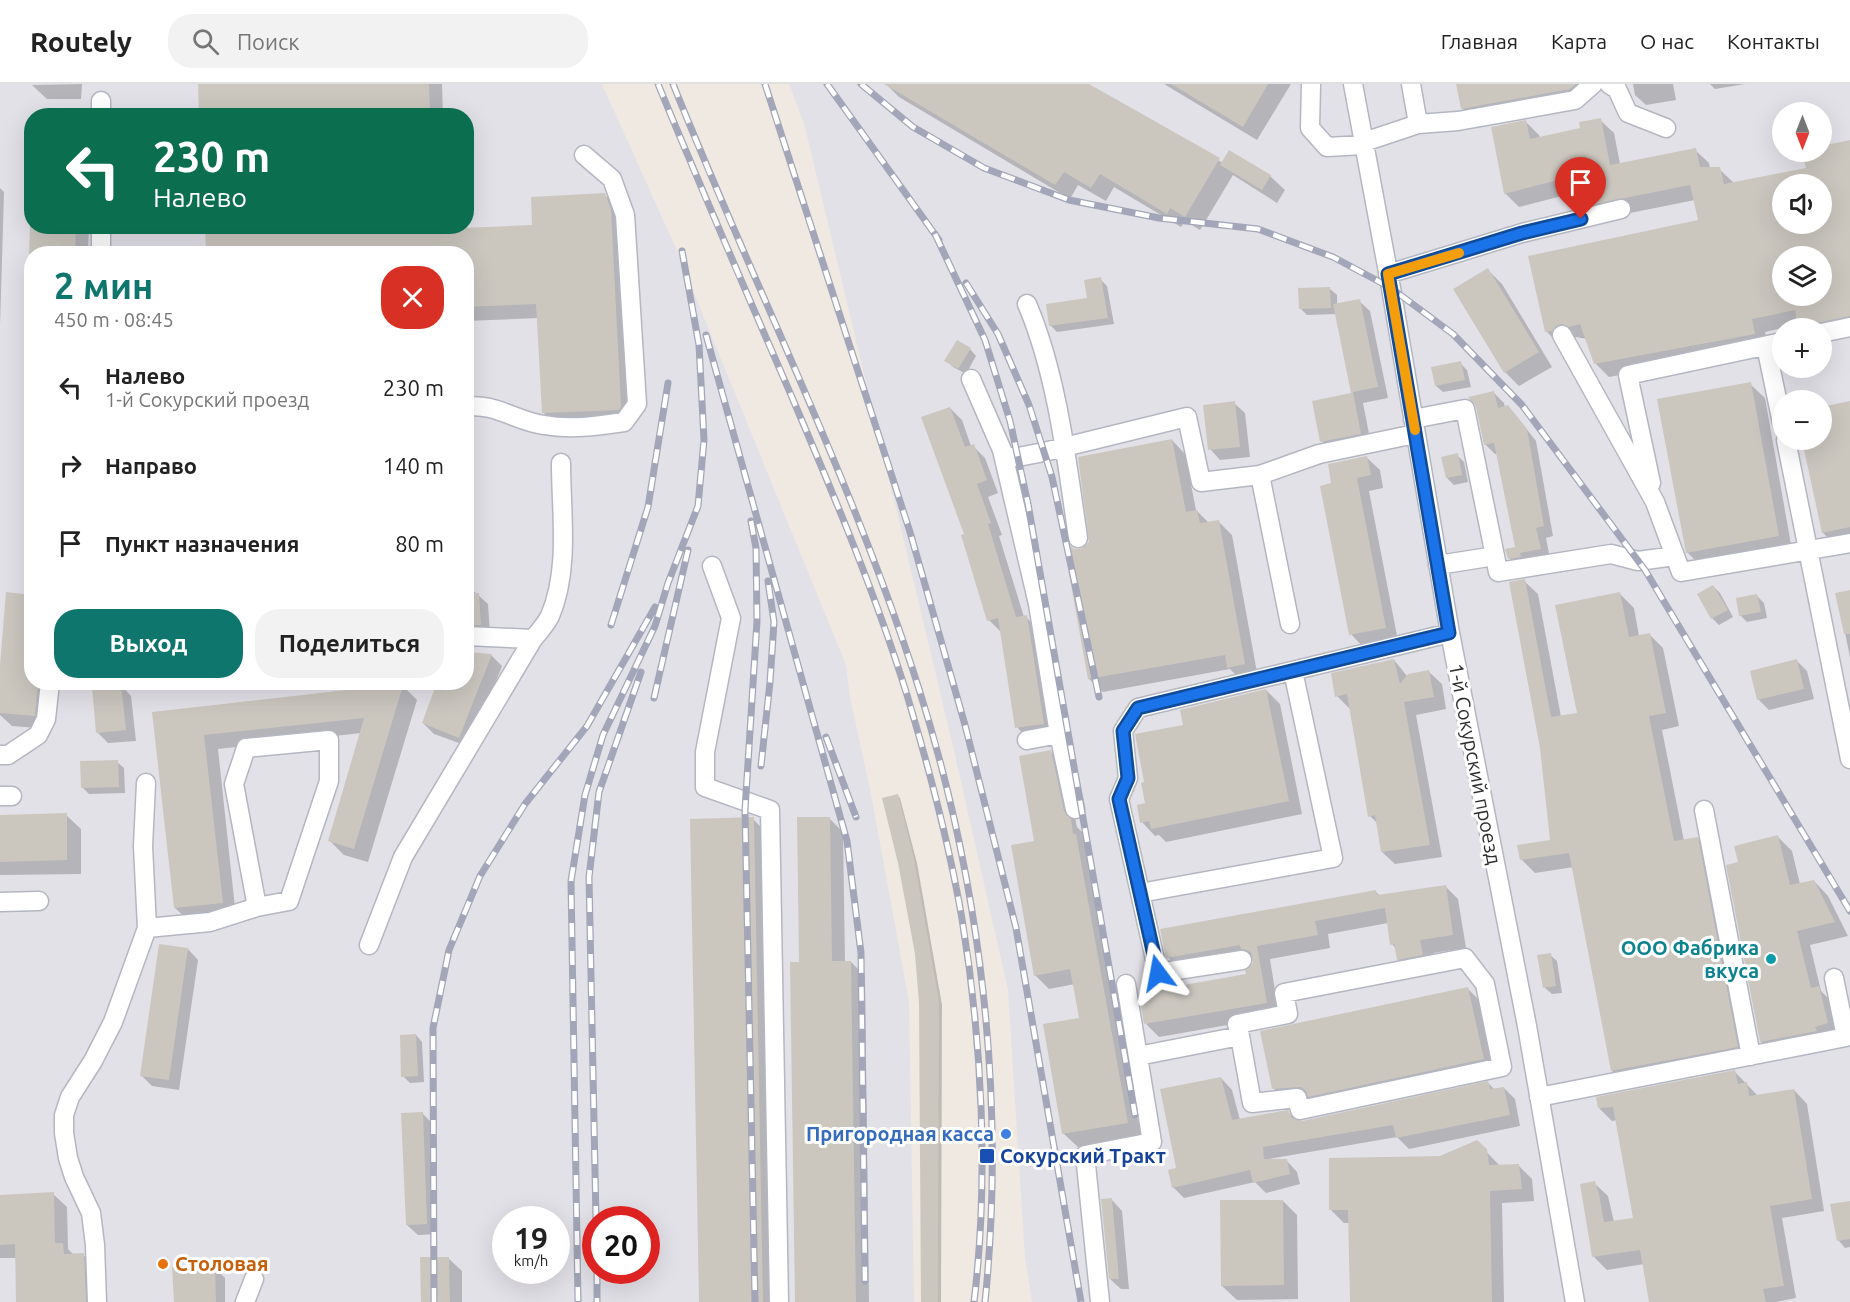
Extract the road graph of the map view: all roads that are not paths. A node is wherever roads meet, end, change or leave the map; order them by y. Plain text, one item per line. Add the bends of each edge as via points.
1 (1311, 84) edge
2 (1353, 84) edge
3 (1411, 84) edge
4 (1593, 84) edge
5 (1609, 84) edge
6 (1418, 124) junction
7 (1666, 128) dead end
8 (1364, 143) junction
9 (584, 155) dead end
10 (1621, 208) dead end
11 (1388, 274) junction
12 (1027, 304) dead end
13 (1850, 327) edge
14 (1832, 331) edge
15 (1562, 335) dead end
16 (1772, 344) edge
17 (971, 379) dead end
18 (474, 406) edge
19 (1414, 427) junction
20 (1065, 446) junction
21 (1788, 450) edge
22 (1004, 457) junction
23 (561, 463) dead end
24 (1260, 475) junction
25 (1655, 502) junction
26 (1078, 538) dead end
27 (1850, 543) edge
28 (1809, 550) junction
29 (1495, 556) junction
30 (1675, 556) junction
31 (1438, 565) junction
32 (712, 566) dead end
33 (1290, 624) dead end
34 (1449, 633) junction
35 (474, 636) edge
36 (533, 639) junction
37 (1293, 671) junction
38 (49, 690) edge
39 (1059, 734) junction
40 (1027, 740) dead end
41 (0, 755) edge
42 (1850, 759) edge
43 (146, 783) dead end
44 (1075, 809) dead end
45 (1704, 810) dead end
46 (1140, 893) junction
47 (39, 901) dead end
48 (0, 902) edge
49 (257, 907) junction
50 (147, 928) junction
51 (369, 945) dead end
52 (1242, 960) dead end
53 (1834, 978) dead end
54 (1126, 984) dead end
55 (1240, 1036) junction
56 (1138, 1056) junction
57 (1751, 1056) junction
58 (1539, 1096) junction
59 (254, 1279) dead end
60 (97, 1302) edge
61 (245, 1302) edge
62 (780, 1302) edge
63 (1100, 1302) edge
64 (1575, 1302) edge

1 - 8 street via 1310,128 1327,147
2 - 8 street, 1-й Сокурский проезд
3 - 6 street
4 - 6 street via 1575,100 1458,121
5 - 7 street via 1617,89 1628,113
6 - 8 street
8 - 11 street, 1-й Сокурский проезд
9 - 18 street via 612,179 624,215 637,404 624,422 585,427 543,425
10 - 11 street
11 - 19 street, 1-й Сокурский проезд
12 - 20 street via 1039,332
13 - 14 street
15 - 25 street
16 - 25 street via 1628,375
17 - 22 street
19 - 24 street
19 - 29 street via 1465,409
19 - 31 street, 1-й Сокурский проезд
20 - 22 street
20 - 24 street via 1187,417 1201,482
20 - 26 street
21 - 28 street
22 - 39 street via 1038,604
23 - 36 street via 562,570 549,619
24 - 33 street
25 - 30 street
27 - 28 street
28 - 30 street via 1681,572
28 - 42 street
29 - 30 street via 1498,572 1611,554 1638,561
29 - 31 street
31 - 34 street, 1-й Сокурский проезд
32 - 62 street via 731,618 705,752 705,787 770,810
34 - 37 street
34 - 58 street, 1-й Сокурский проезд
35 - 36 street
36 - 51 street via 403,857
37 - 46 street via 1138,708 1123,731 1128,778 1119,799
37 - 46 street via 1333,858
38 - 41 street via 46,719 38,735 8,755
39 - 40 street
39 - 44 street
43 - 50 street via 142,846
45 - 57 street
46 - 52 street via 1158,973
47 - 48 street
49 - 49 street via 234,783 246,748 329,740 328,781 289,901
49 - 50 street via 210,922
50 - 60 street via 113,1022 64,1114 68,1158 91,1213
53 - 57 street via 1846,1037
54 - 56 street
55 - 55 street via 1252,1103 1298,1098 1300,1110 1502,1067 1485,984 1465,958 1284,993 1288,1014 1237,1024
55 - 56 street
56 - 63 street via 1152,1142 1085,1155
57 - 58 street
58 - 64 street, 1-й Сокурский проезд
59 - 61 street

